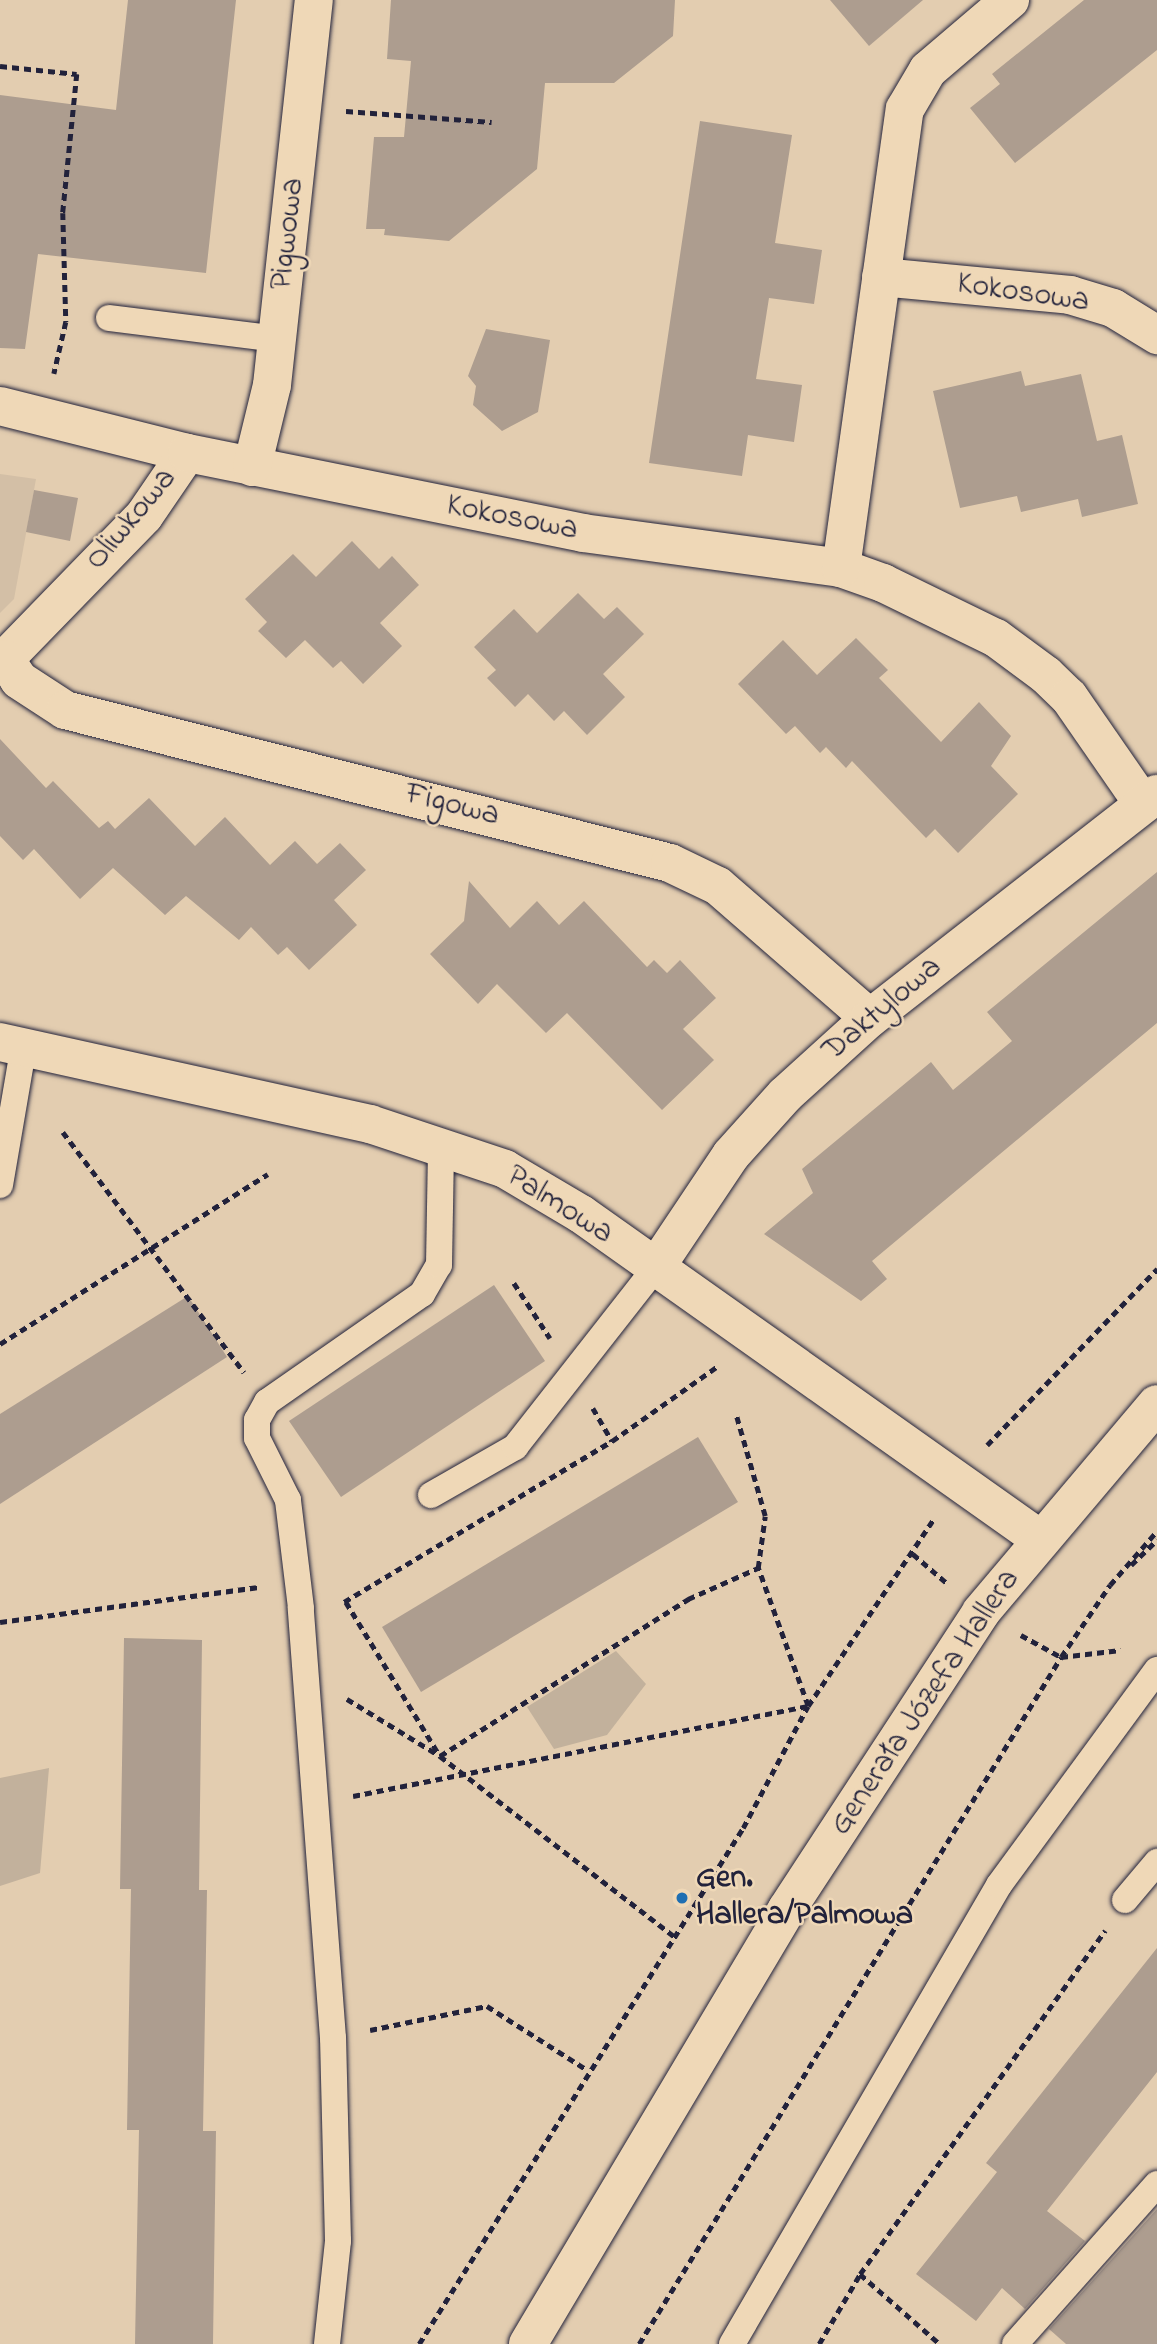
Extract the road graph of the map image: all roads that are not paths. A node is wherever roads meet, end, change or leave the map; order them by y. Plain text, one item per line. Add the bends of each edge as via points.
1 (314, 0) edge
2 (1010, 0) edge
3 (881, 277) junction
4 (109, 318) dead end
5 (1157, 335) edge
6 (277, 339) junction
7 (0, 406) edge
8 (187, 453) junction
9 (253, 467) junction
10 (841, 568) junction
11 (2, 662) edge
12 (1150, 799) edge
13 (870, 1018) junction
14 (12, 1046) edge
15 (441, 1147) junction
16 (0, 1185) edge
17 (654, 1270) junction
18 (1157, 1404) edge
19 (431, 1495) dead end
20 (1040, 1539) junction
21 (1157, 1670) edge
22 (1157, 1862) edge
23 (1125, 1900) dead end
24 (1157, 2183) edge
25 (327, 2344) edge
26 (527, 2344) edge
27 (732, 2344) edge
28 (1015, 2344) edge

1 - 6 street, Pigwowa
2 - 3 street via 913,88 902,125
3 - 5 street, Kokosowa via 1083,298
3 - 10 street
4 - 6 lane
6 - 9 street, Pigwowa
7 - 8 street, Oliwkowa
8 - 9 street, Kokosowa
8 - 11 street, Oliwkowa via 144,516
9 - 10 street, Kokosowa via 583,533
10 - 12 street, Kokosowa via 927,603 1027,659 1069,697
11 - 13 street, Figowa via 19,680 65,710 670,863 718,886
12 - 13 street, Daktylowa
13 - 17 street, Daktylowa via 748,1135
14 - 15 street, Palmowa via 370,1124
14 - 16 lane
15 - 17 street, Palmowa via 505,1170 581,1214
15 - 25 lane via 439,1265 422,1294 267,1402 257,1438 288,1500 298,1578 333,2038 338,2241
17 - 19 lane via 515,1447
17 - 20 street, Palmowa
18 - 20 street, Generała Józefa Hallera
20 - 26 street, Generała Józefa Hallera via 981,1612 787,1909
21 - 27 lane via 999,1885
22 - 23 lane
24 - 28 lane

